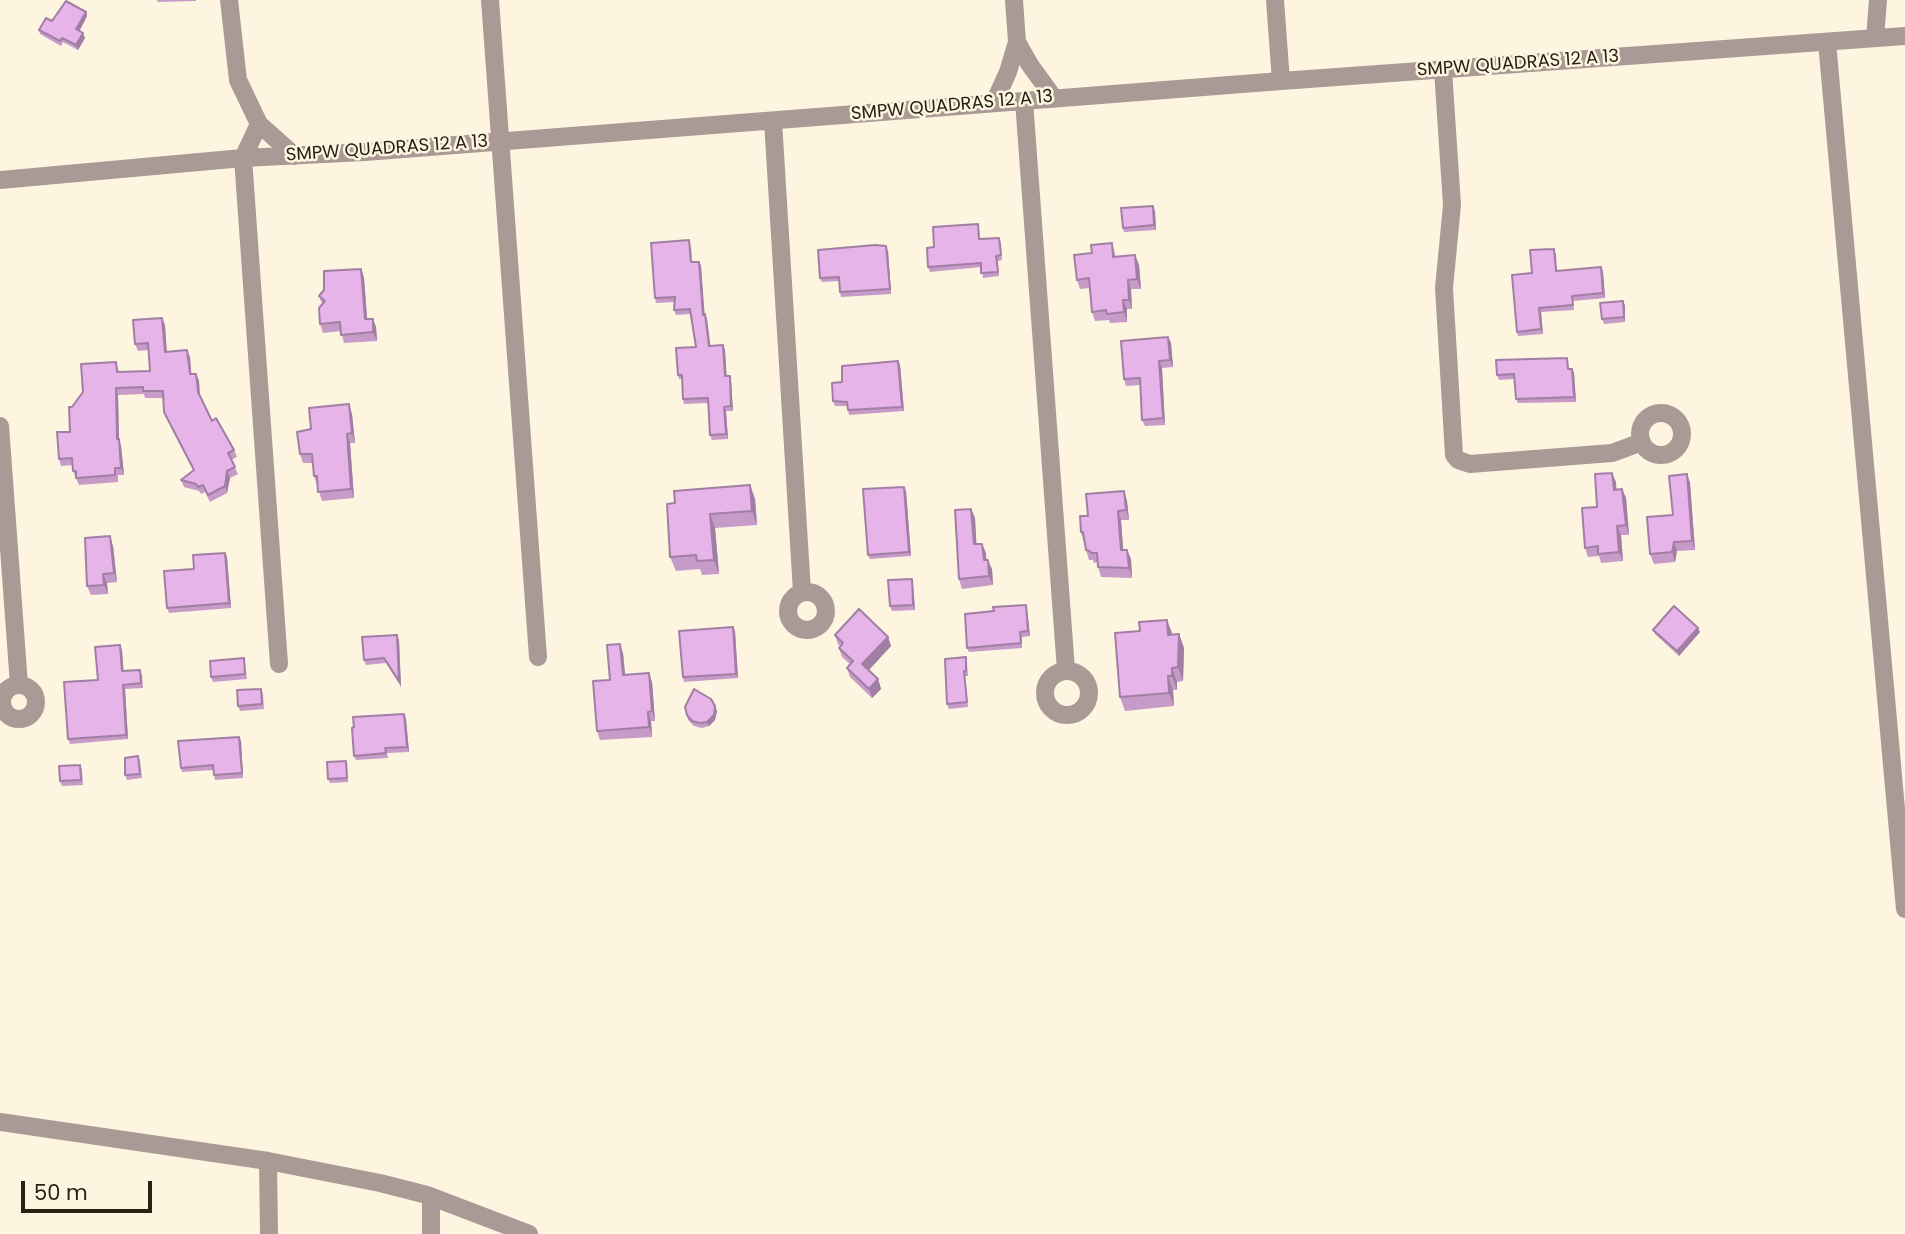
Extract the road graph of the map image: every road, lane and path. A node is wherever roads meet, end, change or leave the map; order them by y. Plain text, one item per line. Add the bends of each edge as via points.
1 (229, 0) edge
2 (490, 0) edge
3 (1014, 0) edge
4 (1275, 0) edge
5 (1878, 0) edge
6 (1905, 36) edge
7 (1875, 38) junction
8 (1017, 42) junction
9 (1827, 42) junction
10 (1443, 70) junction
11 (1281, 81) junction
12 (1054, 98) junction
13 (1024, 101) junction
14 (994, 103) junction
15 (774, 121) junction
16 (259, 124) junction
17 (499, 142) junction
18 (295, 156) junction
19 (243, 158) junction
20 (0, 180) edge
21 (0, 426) edge
22 (1643, 442) dead end
23 (802, 592) dead end
24 (538, 657) dead end
25 (279, 664) dead end
26 (1066, 670) dead end
27 (19, 685) dead end
28 (1905, 909) edge
29 (0, 1122) edge
30 (268, 1161) junction
31 (432, 1197) junction
32 (269, 1234) edge
33 (431, 1234) edge
34 (528, 1234) edge

1 - 16 street via 236,70
2 - 17 street
3 - 8 street
4 - 11 street
5 - 7 street
6 - 7 street, SMPW QUADRAS 12 A 13
7 - 9 street, SMPW QUADRAS 12 A 13
8 - 12 street
8 - 14 street
9 - 10 street, SMPW QUADRAS 12 A 13
9 - 28 street
10 - 11 street, SMPW QUADRAS 12 A 13
10 - 22 street via 1452,205 1444,288 1454,455 1470,464 1612,453
11 - 12 street, SMPW QUADRAS 12 A 13
12 - 13 street, SMPW QUADRAS 12 A 13
13 - 14 street, SMPW QUADRAS 12 A 13
13 - 26 street
14 - 15 street, SMPW QUADRAS 12 A 13
15 - 17 street, SMPW QUADRAS 12 A 13
15 - 23 street
16 - 18 street
16 - 19 street
17 - 18 street, SMPW QUADRAS 12 A 13
17 - 24 street
18 - 19 street, SMPW QUADRAS 12 A 13
19 - 20 street, SMPW QUADRAS 12 A 13
19 - 25 street
21 - 27 street
29 - 30 street
30 - 31 street via 380,1182
30 - 32 street
31 - 33 street
31 - 34 street

